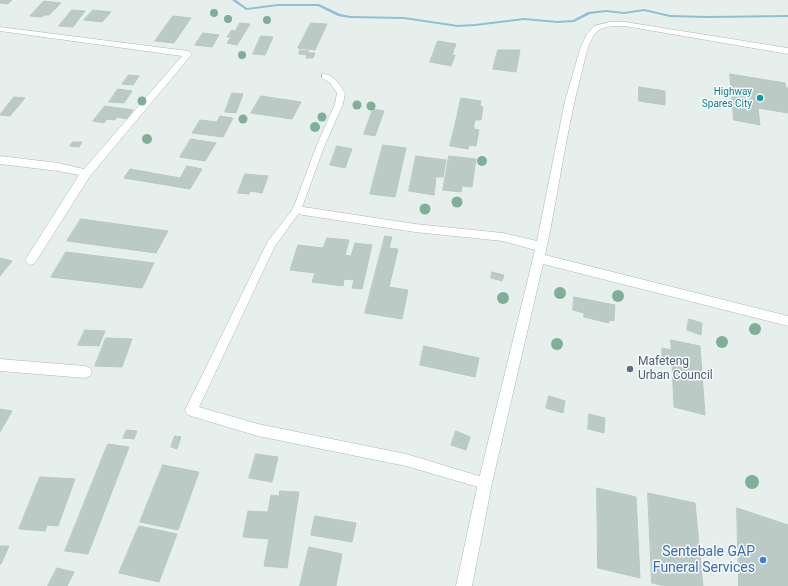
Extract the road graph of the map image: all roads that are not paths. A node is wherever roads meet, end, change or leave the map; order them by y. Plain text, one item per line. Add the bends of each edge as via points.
1 (0, 29) edge
2 (788, 51) edge
3 (325, 76) dead end
4 (0, 160) edge
5 (86, 173) junction
6 (297, 210) junction
7 (539, 253) junction
8 (32, 260) dead end
9 (788, 321) edge
10 (0, 365) edge
11 (85, 372) dead end
12 (485, 483) junction
13 (464, 586) edge

1 - 5 street via 188,54
2 - 7 street via 625,24 610,24 597,28 585,46 570,101
3 - 6 lane via 333,81 341,93 339,104
4 - 5 street
5 - 8 street
6 - 7 street via 415,228 503,237
6 - 12 lane via 271,244 191,410 258,430 406,460
7 - 9 street
7 - 12 street
10 - 11 street
12 - 13 street

